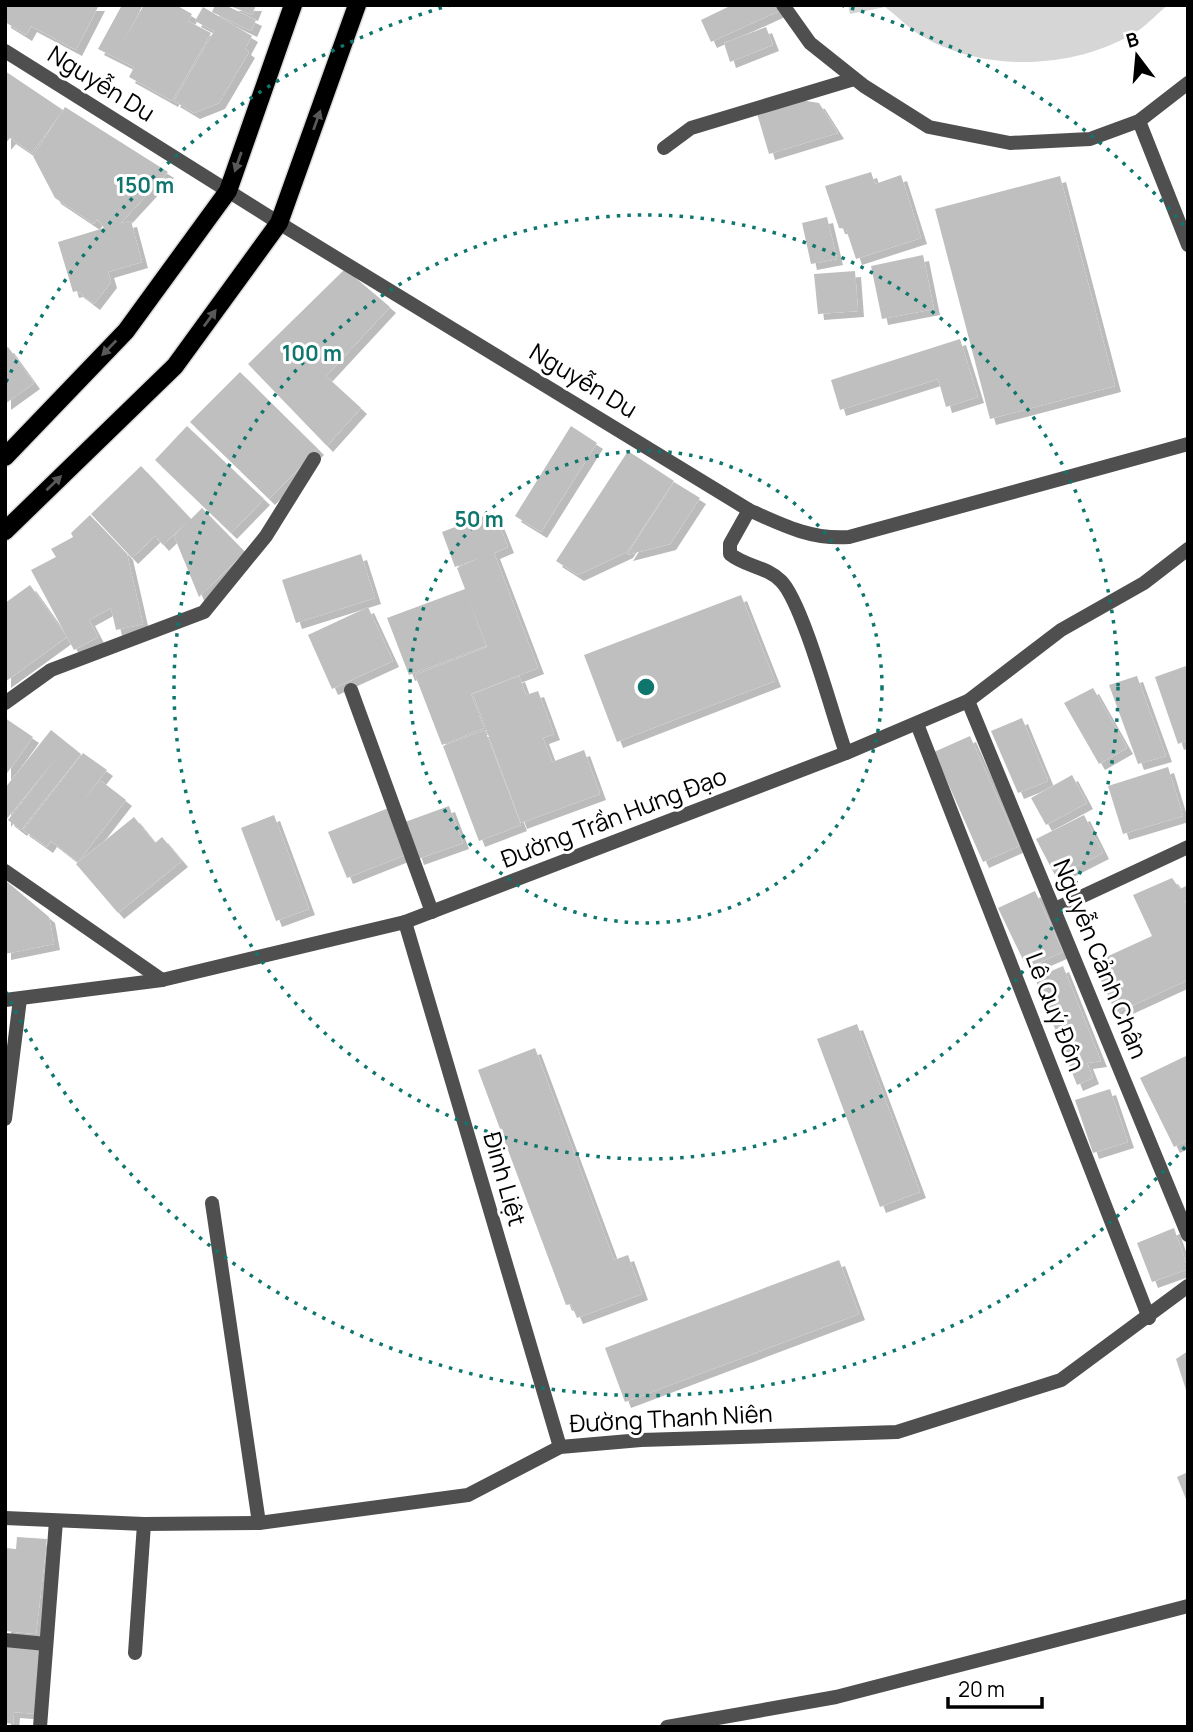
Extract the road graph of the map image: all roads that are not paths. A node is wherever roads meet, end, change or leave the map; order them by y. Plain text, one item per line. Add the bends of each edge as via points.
1 (293, 5) edge
2 (357, 5) edge
3 (783, 5) edge
4 (5, 51) edge
5 (854, 79) junction
6 (1188, 83) edge
7 (1139, 121) junction
8 (664, 148) dead end
9 (228, 191) junction
10 (279, 223) junction
11 (1188, 245) edge
12 (1188, 444) edge
13 (5, 457) edge
14 (314, 459) dead end
15 (749, 510) junction
16 (5, 531) edge
17 (1188, 549) edge
18 (351, 690) dead end
19 (968, 701) junction
20 (5, 704) edge
21 (917, 723) junction
22 (846, 752) junction
23 (1188, 847) edge
24 (5, 871) edge
25 (1055, 909) junction
26 (432, 912) junction
27 (405, 922) junction
28 (162, 980) junction
29 (13, 1000) edge
30 (5, 1119) edge
31 (212, 1203) dead end
32 (1188, 1235) edge
33 (1188, 1286) edge
34 (1149, 1318) junction
35 (560, 1447) junction
36 (5, 1518) edge
37 (56, 1521) junction
38 (259, 1523) junction
39 (144, 1524) junction
40 (1188, 1606) edge
41 (5, 1640) edge
42 (46, 1644) junction
43 (135, 1653) dead end
44 (40, 1727) edge
45 (667, 1727) edge

1 -> 9 main road
10 -> 2 main road
3 - 5 street via 810,43
4 - 9 street, Nguyễn Du
5 - 7 street via 929,127 1010,143 1090,139
5 - 8 street via 691,128
6 - 7 street
7 - 11 street
9 - 10 street, Nguyễn Du
9 -> 13 main road via 125,331
10 - 15 street, Nguyễn Du
16 -> 10 main road via 175,366
12 - 15 street, Nguyễn Du via 849,537 824,539
14 - 20 street via 266,536 204,612 51,670
15 - 22 street via 730,544 730,554 765,568 791,592
17 - 19 street, Đường Trần Hưng Đạo via 1144,583 1061,631
18 - 26 street
19 - 21 street, Đường Trần Hưng Đạo
19 - 25 street, Nguyễn Cảnh Chân
21 - 22 street, Đường Trần Hưng Đạo
21 - 34 street, Lê Quý Đôn
22 - 26 street, Đường Trần Hưng Đạo
23 - 25 street
24 - 28 street
25 - 32 street, Nguyễn Cảnh Chân
26 - 27 street, Đường Trần Hưng Đạo
27 - 28 street, Đường Trần Hưng Đạo
27 - 35 street, Đinh Liệt
28 - 29 street, Đường Trần Hưng Đạo
29 - 30 street
31 - 38 street
33 - 34 street, Đường Thanh Niên
34 - 35 street, Đường Thanh Niên via 1061,1380 897,1432
35 - 38 street, Đường Thanh Niên via 468,1495
36 - 37 street, Đường Thanh Niên
37 - 39 street, Đường Thanh Niên
37 - 42 street
38 - 39 street, Đường Thanh Niên
39 - 43 street
40 - 45 street via 836,1697
41 - 42 street
42 - 44 street

